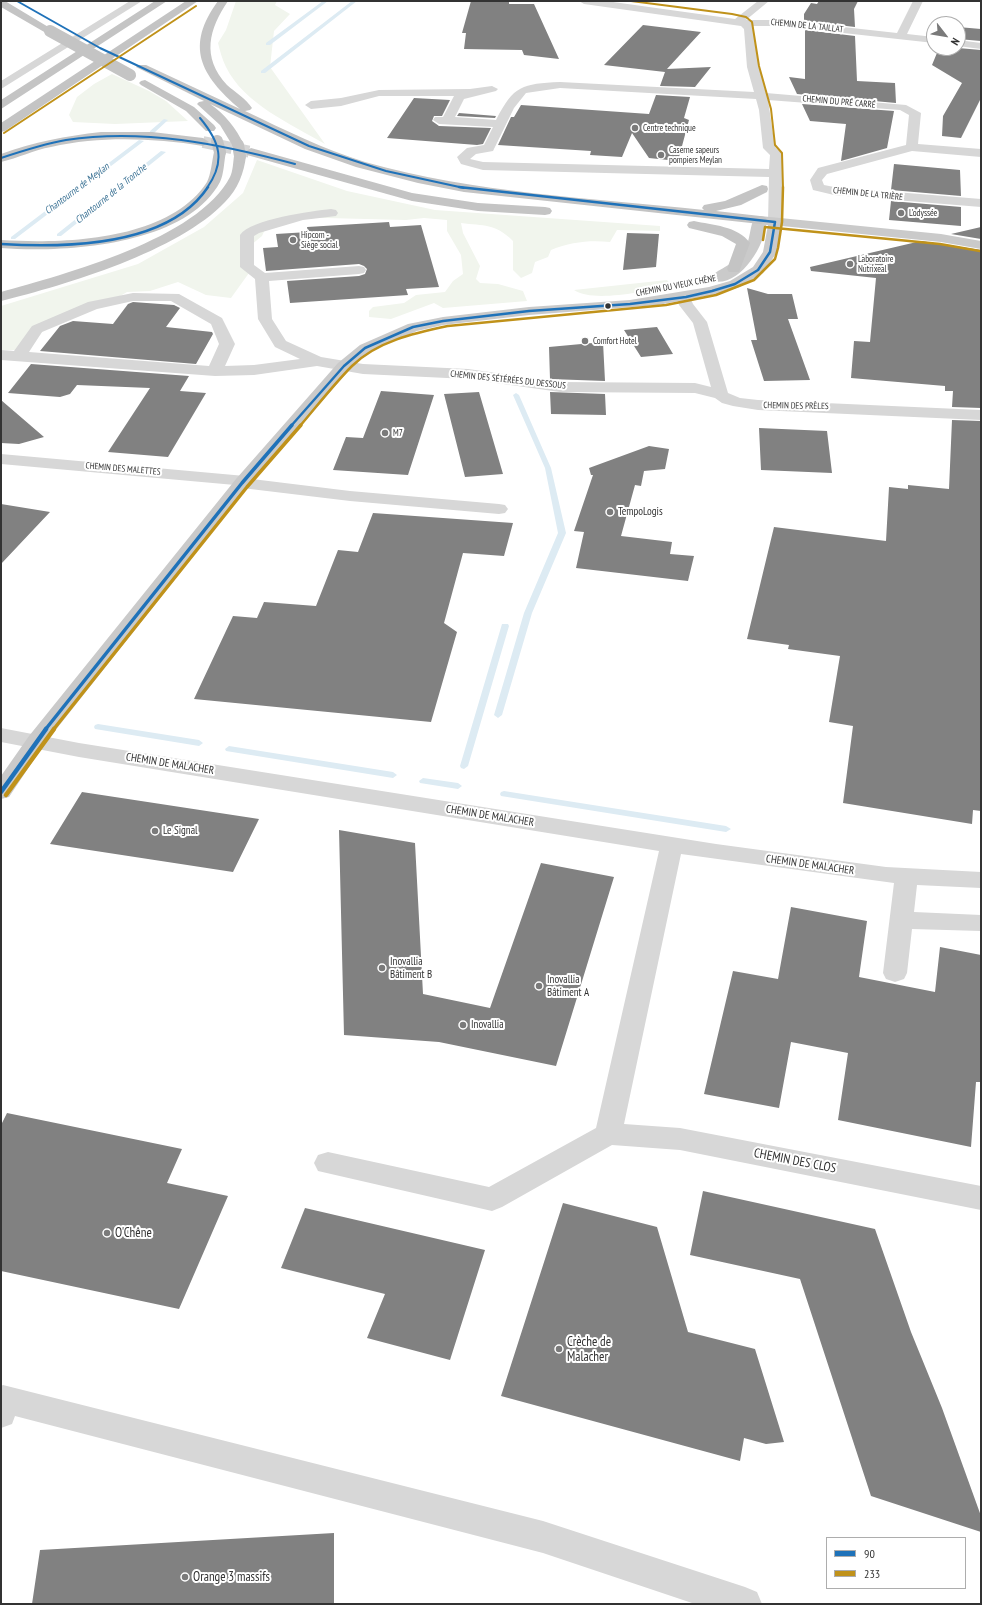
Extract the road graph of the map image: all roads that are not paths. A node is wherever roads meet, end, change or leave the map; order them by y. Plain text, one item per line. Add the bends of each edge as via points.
1 (17, 1) edge
2 (137, 1) edge
3 (162, 1) edge
4 (193, 1) edge
5 (223, 1) edge
6 (584, 1) edge
7 (764, 1) edge
8 (918, 1) edge
9 (1, 3) edge
10 (741, 22) junction
11 (901, 36) junction
12 (926, 39) edge
13 (966, 44) edge
14 (981, 46) edge
15 (95, 66) junction
16 (137, 70) junction
17 (1, 86) edge
18 (470, 92) junction
19 (521, 92) junction
20 (762, 96) junction
21 (1, 105) edge
22 (311, 105) dead end
23 (501, 124) junction
24 (269, 126) junction
25 (1, 128) edge
26 (1, 139) edge
27 (203, 142) tunnel mouth
28 (912, 147) junction
29 (769, 148) junction
30 (243, 151) junction
31 (981, 153) edge
32 (1, 158) edge
33 (762, 173) junction
34 (777, 173) junction
35 (981, 203) edge
36 (660, 209) junction
37 (760, 210) junction
38 (331, 214) dead end
39 (673, 221) junction
40 (775, 226) junction
41 (1, 244) edge
42 (981, 245) edge
43 (734, 269) junction
44 (359, 270) dead end
45 (262, 277) junction
46 (683, 296) junction
47 (1, 298) edge
48 (558, 309) junction
49 (1, 355) edge
50 (18, 357) junction
51 (317, 361) junction
52 (344, 366) junction
53 (215, 371) junction
54 (721, 395) junction
55 (981, 415) edge
56 (1, 459) edge
57 (244, 482) junction
58 (499, 509) dead end
59 (1, 735) edge
60 (36, 741) junction
61 (1, 792) edge
62 (672, 845) junction
63 (906, 876) junction
64 (981, 880) edge
65 (901, 920) junction
66 (981, 923) edge
67 (895, 973) dead end
68 (608, 1134) junction
69 (328, 1163) dead end
70 (981, 1198) edge
71 (2, 1404) edge
72 (745, 1604) edge

1 - 16 highway
2 - 17 street
3 - 21 highway
4 - 15 highway
5 - 24 highway via 206,28 203,47 208,64 222,87
6 - 10 street, CHEMIN DE LA TAILLAT
7 - 10 street
8 - 11 street
9 - 16 highway, bridge via 50,31
10 - 11 street, CHEMIN DE LA TAILLAT via 780,23
10 - 20 street, CHEMIN DU VIEUX CHÊNE via 749,28 753,67
11 - 12 street, CHEMIN DE LA TAILLAT
13 - 14 street
15 - 25 highway
15 - 26 highway
16 - 24 highway
16 - 30 highway via 208,107 229,128
16 - 41 highway via 190,109 211,129 219,146 220,164 207,192 186,209 154,226 126,236 50,247
18 - 19 street via 492,89
18 - 22 street via 379,93 341,102
18 - 23 street via 460,97 444,120
19 - 20 street, CHEMIN DU PRÉ CARRÉ via 536,87 560,85
19 - 23 street via 514,99
20 - 28 street, CHEMIN DU PRÉ CARRÉ via 902,107 915,113
20 - 29 street, CHEMIN DU VIEUX CHÊNE
23 - 33 street via 489,148 468,152 463,157 465,161 483,166
24 - 36 highway via 329,154 418,179 464,188
27 - 32 highway via 158,136 103,136 50,144
28 - 31 street
28 - 35 street, CHEMIN DE LA TRIÈRE via 822,171 816,180 818,187 834,191
29 - 33 street, CHEMIN DU VIEUX CHÊNE via 764,153
29 - 34 street, CHEMIN DU VIEUX CHÊNE via 776,154
30 - 39 highway via 374,188 440,202
30 - 47 highway via 236,177 229,189 184,228 109,263
33 - 34 street
33 - 37 street, CHEMIN DU VIEUX CHÊNE
34 - 40 street, CHEMIN DU VIEUX CHÊNE
36 - 37 highway
36 - 37 highway via 726,206 741,201
37 - 39 highway
37 - 40 main road
37 - 43 main road, CHEMIN DU VIEUX CHÊNE via 756,243 750,254
38 - 45 street via 302,216 247,234 247,267
39 - 43 highway via 721,231 740,240 743,243
40 - 42 main road via 944,245
40 - 46 main road, CHEMIN DU VIEUX CHÊNE via 775,237 769,257 751,276 721,288
43 - 48 main road, CHEMIN DU VIEUX CHÊNE via 715,279 655,291 572,302
44 - 45 street
45 - 51 street via 265,319 280,344
46 - 48 main road, CHEMIN DU VIEUX CHÊNE via 579,309
46 - 54 street via 686,305 700,322
48 - 52 main road, CHEMIN DU VIEUX CHÊNE via 443,321 413,327 365,348
49 - 50 street
50 - 53 street
50 - 53 street via 38,329 93,305 133,297 174,297 217,321 227,344
51 - 52 street, CHEMIN DES SÉTÉRÉES DU DESSOUS
51 - 53 street via 254,370
52 - 54 street, CHEMIN DES SÉTÉRÉES DU DESSOUS via 468,374 560,387 695,388
52 - 57 main road, CHEMIN DU VIEUX CHÊNE
54 - 55 street, CHEMIN DES PRÊLES via 739,403 758,405
56 - 57 street, CHEMIN DES MALETTES
57 - 58 street, CHEMIN DES MALETTES via 350,496
57 - 60 main road, CHEMIN DU VIEUX CHÊNE
59 - 60 street, CHEMIN DE MALACHER
60 - 61 main road, CHEMIN DU VIEUX CHÊNE
60 - 62 street, CHEMIN DE MALACHER
62 - 63 street, CHEMIN DE MALACHER
62 - 68 street
63 - 64 street, CHEMIN DE MALACHER
63 - 65 street
65 - 66 street
65 - 67 street
68 - 69 street via 492,1199
68 - 70 street, CHEMIN DES CLOS via 680,1139
71 - 72 street via 543,1537

